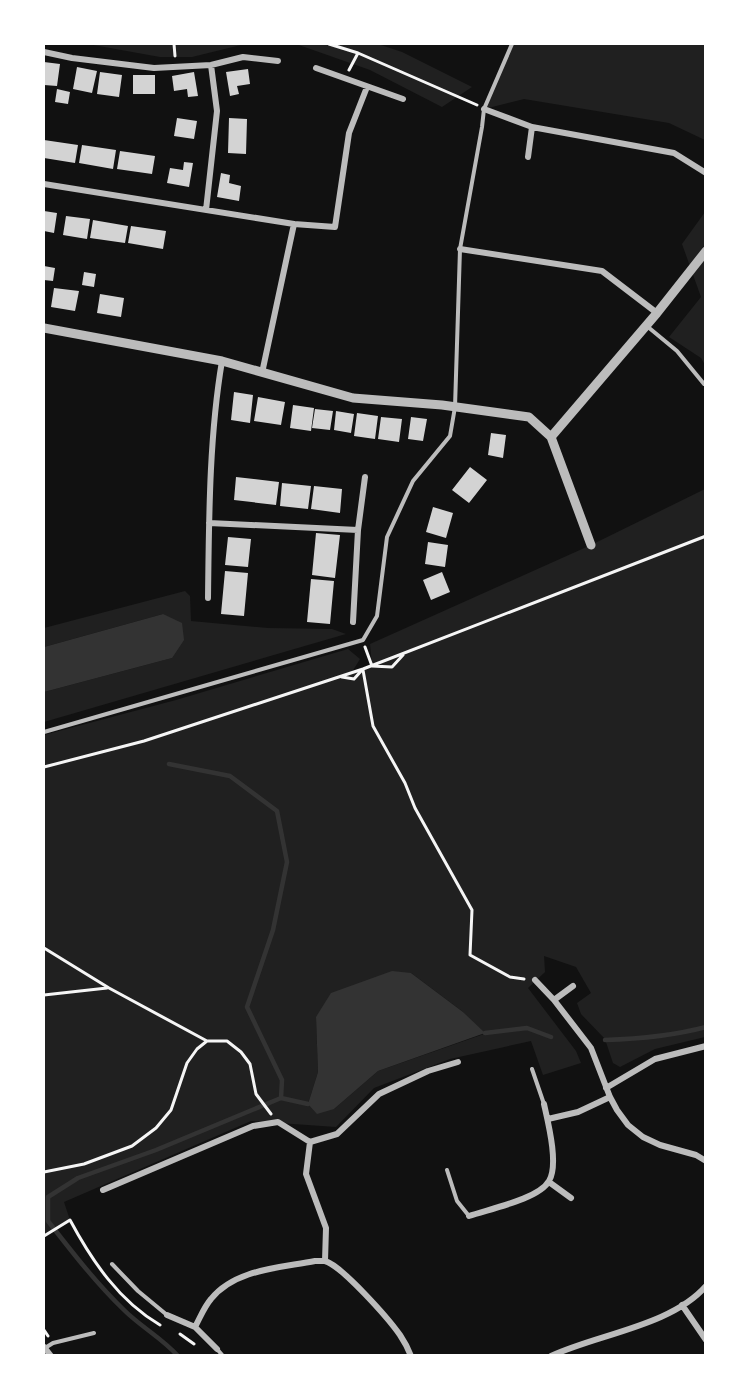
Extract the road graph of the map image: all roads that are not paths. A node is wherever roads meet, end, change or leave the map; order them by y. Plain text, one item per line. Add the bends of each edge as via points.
1 (512, 44) edge
2 (44, 52) edge
3 (278, 61) dead end
4 (211, 65) junction
5 (316, 68) dead end
6 (367, 87) junction
7 (403, 99) dead end
8 (484, 109) junction
9 (532, 127) junction
10 (528, 157) dead end
11 (705, 173) edge
12 (44, 184) edge
13 (206, 210) junction
14 (294, 224) junction
15 (460, 249) junction
16 (705, 251) edge
17 (657, 313) junction
18 (646, 326) junction
19 (44, 328) edge
20 (222, 361) junction
21 (262, 373) junction
22 (704, 384) dead end
23 (455, 407) junction
24 (551, 437) junction
25 (364, 477) dead end
26 (209, 523) junction
27 (358, 530) junction
28 (591, 545) dead end
29 (208, 598) dead end
30 (353, 622) dead end
31 (44, 732) edge
32 (535, 980) road end
33 (573, 986) dead end
34 (554, 1000) junction
35 (705, 1046) edge
36 (458, 1062) dead end
37 (532, 1069) dead end
38 (606, 1088) junction
39 (610, 1096) junction
40 (544, 1104) joint
41 (548, 1119) junction
42 (310, 1142) junction
43 (705, 1161) edge
44 (447, 1170) dead end
45 (549, 1182) junction
46 (104, 1190) dead end
47 (571, 1198) dead end
48 (469, 1216) joint
49 (325, 1261) junction
50 (112, 1263) dead end
51 (705, 1286) edge
52 (682, 1305) junction
53 (167, 1315) joint
54 (195, 1328) junction
55 (94, 1333) dead end
56 (705, 1340) edge
57 (44, 1348) edge
58 (217, 1349) joint
59 (51, 1356) edge
60 (223, 1356) edge
61 (411, 1356) edge
62 (551, 1356) edge

1 - 8 lane
2 - 4 street via 154,68
3 - 4 street via 243,57
4 - 13 street via 217,111
5 - 6 street
6 - 7 street
6 - 14 street via 348,134 335,227
8 - 9 street
8 - 15 lane
9 - 10 street
9 - 11 street via 674,153
12 - 13 street
13 - 14 street
14 - 21 street
15 - 17 street via 602,271
15 - 23 lane
16 - 17 street
17 - 18 street
18 - 22 lane via 677,351
18 - 24 street
19 - 20 street
20 - 21 street
20 - 26 street via 216,396
21 - 23 street via 352,398
23 - 24 street via 529,417
23 - 31 lane via 450,436 413,481 387,537 378,616 363,640
24 - 28 street
25 - 27 street
26 - 27 street
26 - 29 street
27 - 30 street
32 - 34 street
33 - 34 street
34 - 38 street via 591,1048
35 - 38 street via 655,1059
36 - 42 street via 379,1094 337,1134
37 - 40 lane
38 - 39 street
39 - 41 street via 578,1112
39 - 43 street via 628,1125 643,1137
40 - 41 street
41 - 45 street via 553,1159
42 - 46 street via 278,1122 253,1126
42 - 49 street via 306,1174 326,1228
44 - 48 lane via 457,1201
45 - 47 street
45 - 48 street via 532,1196
49 - 54 street via 253,1273 230,1282 212,1298
49 - 61 street via 339,1269 390,1323
50 - 53 lane
51 - 52 street
52 - 56 street
52 - 62 street via 669,1314
53 - 54 street
54 - 58 street
55 - 57 lane
57 - 59 street
58 - 60 lane

